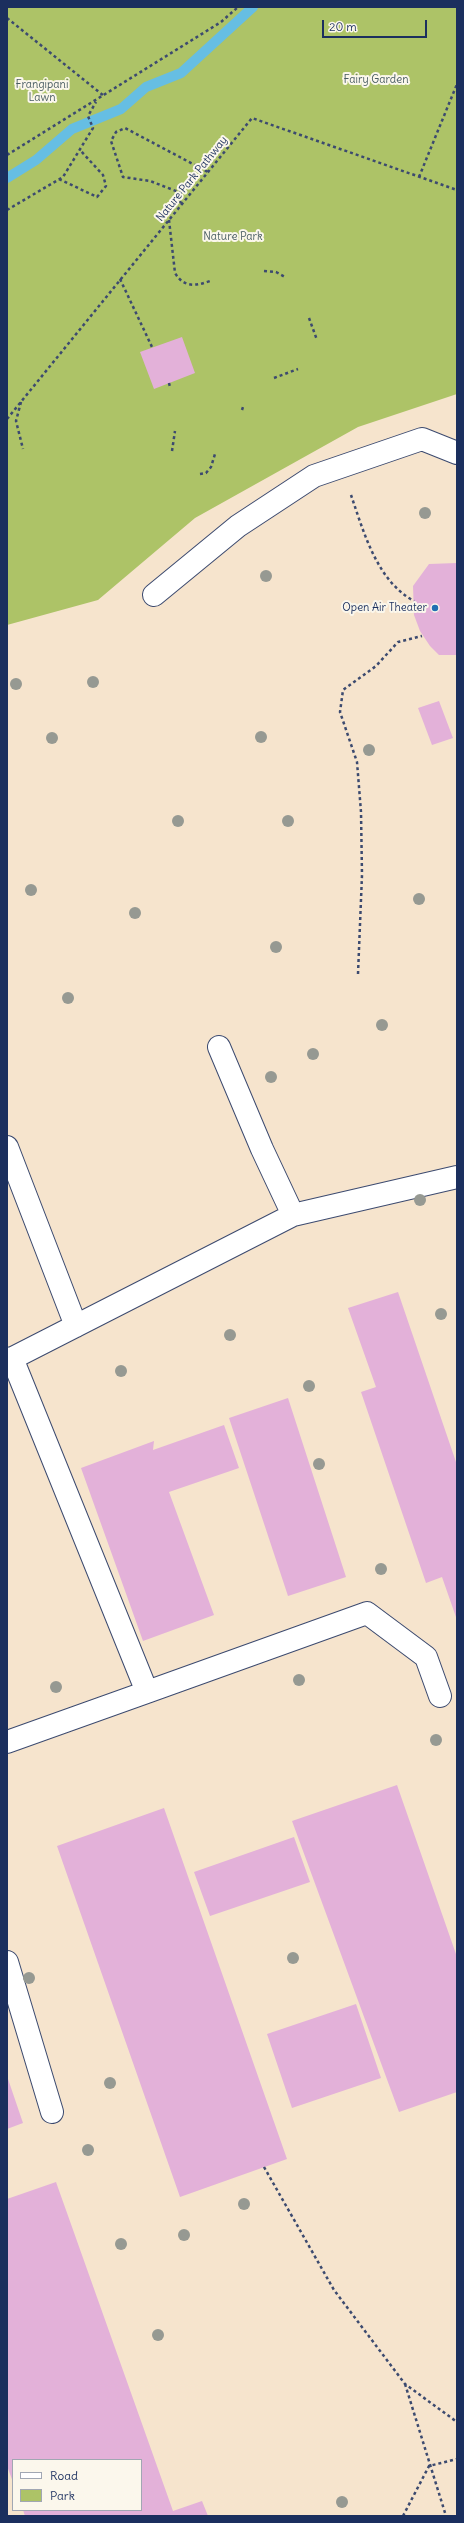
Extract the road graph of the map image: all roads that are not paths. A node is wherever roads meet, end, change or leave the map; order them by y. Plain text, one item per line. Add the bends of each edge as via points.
1 (457, 453) edge
2 (154, 595) dead end
3 (219, 1048) dead end
4 (7, 1147) edge
5 (457, 1177) edge
6 (293, 1215) junction
7 (76, 1326) junction
8 (9, 1359) edge
9 (147, 1692) junction
10 (440, 1696) dead end
11 (7, 1742) edge
12 (7, 1962) edge
13 (52, 2112) dead end

1 - 2 street via 422,439 314,476 238,526
3 - 6 street
4 - 7 street
5 - 6 street
6 - 7 street
7 - 8 street
8 - 9 street
9 - 10 street via 367,1612 426,1657
9 - 11 street
12 - 13 street

